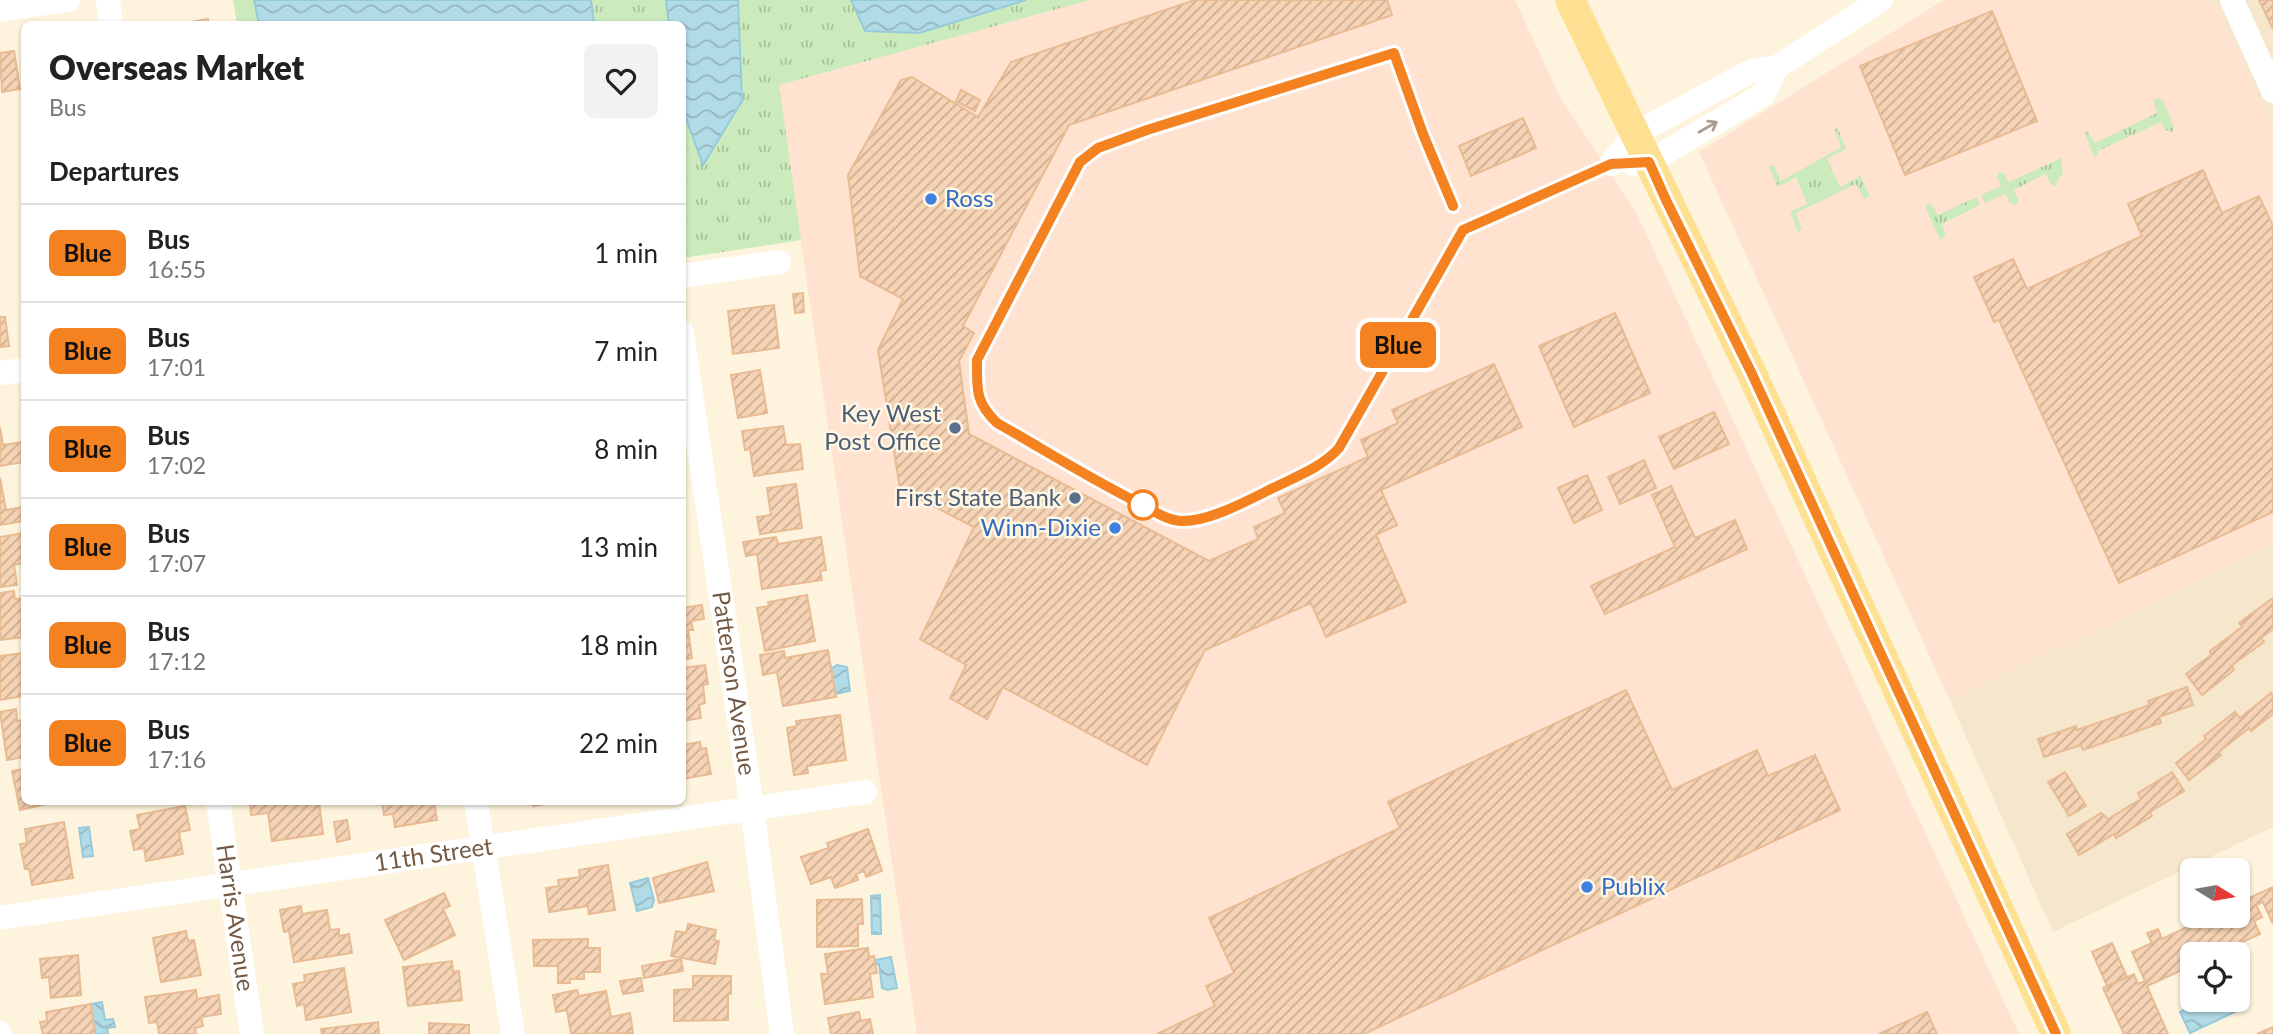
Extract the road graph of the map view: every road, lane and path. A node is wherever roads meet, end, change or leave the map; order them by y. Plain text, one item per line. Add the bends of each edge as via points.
1 (68, 0) edge
2 (108, 0) edge
3 (1570, 0) edge
4 (1881, 0) edge
5 (2232, 0) edge
6 (0, 10) edge
7 (111, 21) edge
8 (1777, 67) junction
9 (2273, 91) edge
10 (1635, 134) junction
11 (1649, 162) junction
12 (779, 262) dead end
13 (686, 275) edge
14 (686, 360) edge
15 (21, 370) edge
16 (0, 373) edge
17 (865, 792) dead end
18 (218, 805) edge
19 (477, 805) edge
20 (752, 808) junction
21 (484, 849) junction
22 (230, 886) junction
23 (0, 918) edge
24 (251, 1034) edge
25 (513, 1034) edge
26 (782, 1034) edge
27 (2056, 1034) edge

1 - 6 street
2 - 7 street
3 - 10 main road
4 - 8 street
5 - 9 street
8 - 10 street via 1751,71
11 -> 8 street via 1764,94
10 - 11 main road
11 - 27 main road via 1752,374
12 - 13 street
14 - 20 street, Patterson Avenue
15 - 16 street
17 - 20 street, 11th Street
18 - 22 street, Harris Avenue
19 - 21 street
20 - 21 street, 11th Street
20 - 26 street, Patterson Avenue
21 - 22 street, 11th Street
21 - 25 street
22 - 23 street, 11th Street
22 - 24 street, Harris Avenue

